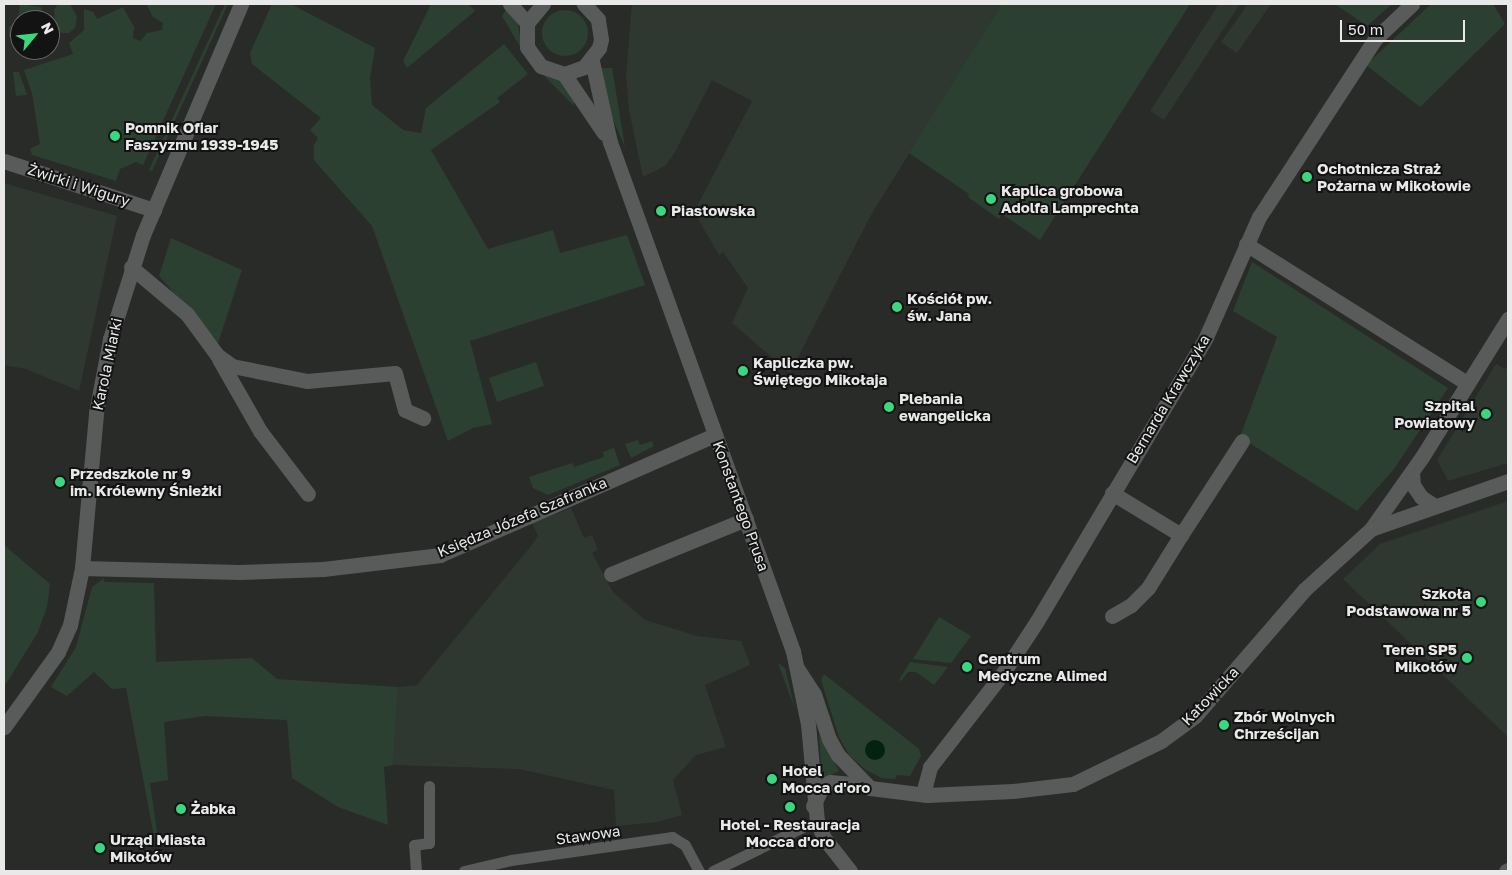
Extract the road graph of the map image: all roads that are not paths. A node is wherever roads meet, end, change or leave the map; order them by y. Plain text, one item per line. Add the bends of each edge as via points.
1 (241, 4) edge
2 (510, 4) edge
3 (543, 4) edge
4 (1412, 4) edge
5 (591, 6) edge
6 (527, 23) junction
7 (592, 61) junction
8 (564, 74) junction
9 (610, 142) junction
10 (4, 161) edge
11 (154, 210) junction
12 (1246, 244) junction
13 (131, 267) junction
14 (1508, 319) edge
15 (217, 355) junction
16 (1468, 384) junction
17 (423, 418) dead end
18 (715, 434) junction
19 (1242, 441) dead end
20 (1412, 472) junction
21 (1508, 481) edge
22 (1397, 492) junction
23 (308, 494) dead end
24 (1112, 494) junction
25 (1435, 506) junction
26 (1413, 513) junction
27 (746, 519) junction
28 (1371, 529) junction
29 (1181, 535) junction
30 (82, 568) junction
31 (611, 574) dead end
32 (1112, 616) dead end
33 (797, 668) junction
34 (4, 727) edge
35 (863, 784) junction
36 (429, 786) dead end
37 (927, 795) junction
38 (813, 807) junction
39 (805, 826) dead end
40 (416, 871) edge
41 (464, 871) edge
42 (699, 871) edge
43 (712, 871) edge
44 (850, 871) edge

1 - 11 street, Karola Miarki
2 - 6 street
3 - 6 street
4 - 12 street, Bernarda Krawczyka via 1374,39 1303,145
5 - 7 street via 601,39
6 - 8 street via 527,47 532,58 541,66
7 - 8 street
7 - 9 street, Konstantego Prusa
8 - 9 street, Konstantego Prusa
9 - 18 street, Konstantego Prusa
10 - 11 street, Żwirki i Wigury
11 - 13 street, Karola Miarki
12 - 16 street
12 - 24 street, Bernarda Krawczyka via 1206,337
13 - 15 street via 187,314
13 - 30 street, Karola Miarki via 110,339 96,413
14 - 16 street
15 - 17 street via 232,366 307,381 395,374 405,410
15 - 23 street via 260,431
16 - 20 street
18 - 27 street, Konstantego Prusa
18 - 30 street, Księdza Józefa Szafranka via 440,555 323,569 238,572
19 - 29 street
20 - 22 street
20 - 25 street via 1413,485 1421,497
21 - 25 street, Katowicka
22 - 26 street via 1402,505
22 - 28 street
24 - 29 street
24 - 37 street, Bernarda Krawczyka via 1003,673 927,774
25 - 26 street, Katowicka
26 - 28 street, Katowicka
27 - 31 street
27 - 33 street, Konstantego Prusa
28 - 37 street, Katowicka via 1304,590 1194,716 1161,741 1073,784
29 - 32 street via 1148,588 1131,605
30 - 34 street, Karola Miarki via 70,625 58,652
33 - 35 street, Katowicka via 814,694 829,739 847,768
33 - 38 street, Konstantego Prusa via 809,737
35 - 37 street, Katowicka via 879,791
35 - 38 street, Katowicka via 830,782 822,787
36 - 40 street via 429,843 414,845
38 - 44 street, Konstantego Prusa via 824,838
39 - 43 street
41 - 42 street, Stawowa via 502,861 672,836 685,845

